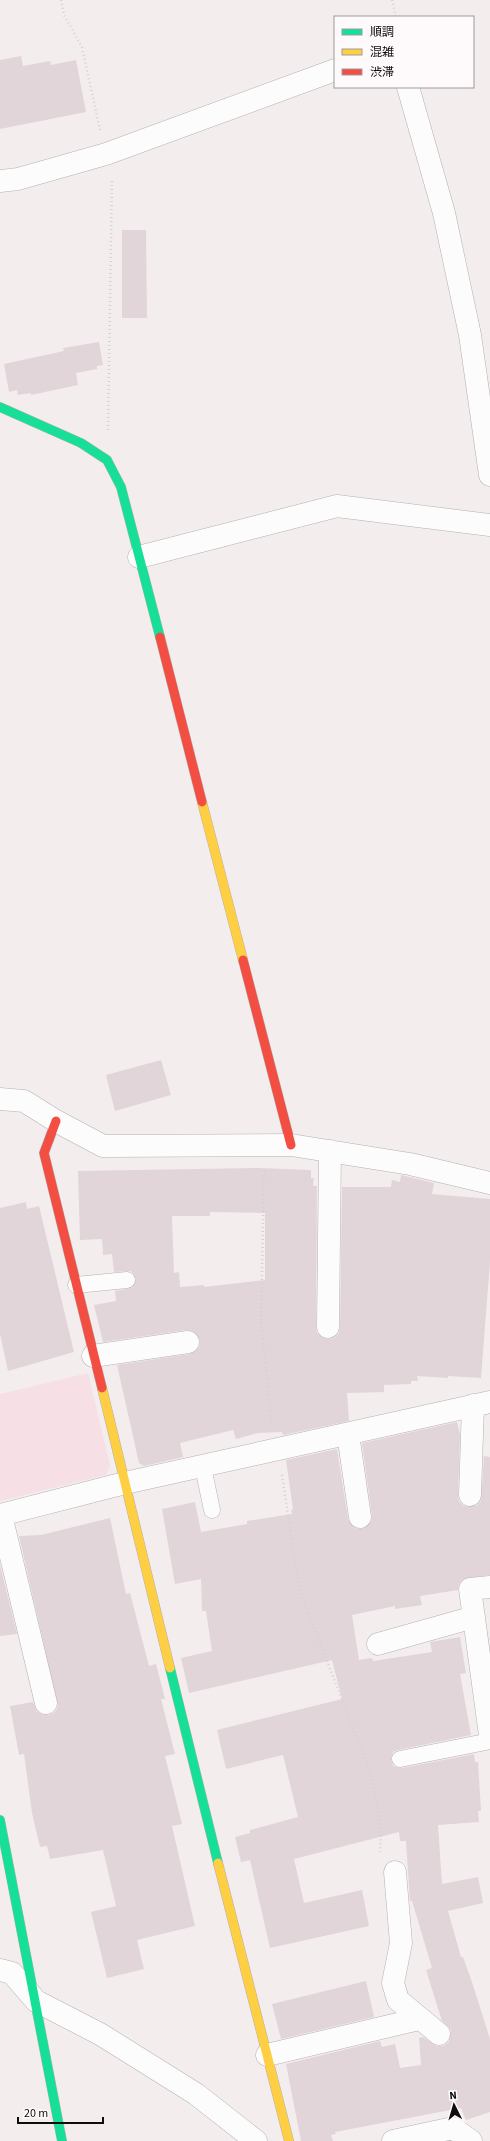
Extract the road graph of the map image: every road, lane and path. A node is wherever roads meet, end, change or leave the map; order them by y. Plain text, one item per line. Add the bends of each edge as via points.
1 (61, 0) edge
2 (392, 0) edge
3 (396, 16) edge
4 (334, 70) edge
5 (408, 88) edge
6 (106, 154) junction
7 (0, 181) edge
8 (0, 407) edge
9 (107, 460) junction
10 (490, 475) edge
11 (490, 525) edge
12 (139, 557) junction
13 (0, 1099) edge
14 (56, 1122) junction
15 (264, 1145) junction
16 (291, 1145) junction
17 (330, 1151) junction
18 (490, 1183) edge
19 (127, 1280) dead end
20 (76, 1285) junction
21 (328, 1327) dead end
22 (188, 1342) dead end
23 (93, 1356) junction
24 (482, 1404) edge
25 (348, 1434) junction
26 (277, 1449) junction
27 (204, 1467) junction
28 (125, 1483) junction
29 (470, 1495) dead end
30 (212, 1510) dead end
31 (1, 1515) edge
32 (360, 1517) dead end
33 (490, 1587) edge
34 (474, 1617) junction
35 (378, 1644) dead end
36 (46, 1703) dead end
37 (490, 1736) edge
38 (490, 1741) edge
39 (400, 1759) dead end
40 (0, 1820) edge
41 (387, 1865) joint
42 (0, 1970) edge
43 (36, 2001) junction
44 (419, 2019) junction
45 (439, 2034) dead end
46 (267, 2055) junction
47 (62, 2141) edge
48 (256, 2141) edge
49 (289, 2141) edge
50 (393, 2141) edge
51 (471, 2141) edge

1 - 6 path via 64,15 82,47
2 - 3 path
4 - 6 street
5 - 10 street via 444,213 470,335
6 - 7 street via 18,179
6 - 9 path via 112,170
8 - 9 street via 82,443
9 - 12 street via 121,487
11 - 12 street via 337,506
12 - 16 street
13 - 14 street via 24,1101
14 - 15 street via 103,1146
14 - 20 street via 44,1153
15 - 16 street
15 - 26 path via 261,1325
16 - 17 street
17 - 18 street via 410,1164
17 - 21 street
19 - 20 lane
20 - 23 street
22 - 23 street
23 - 28 street
24 - 25 street
24 - 29 street
25 - 26 street
25 - 32 street
26 - 27 street
26 - 41 path via 297,1576 305,1605 373,1778
27 - 28 street
27 - 30 lane
28 - 31 street
28 - 46 street via 210,1834
31 - 36 street
33 - 34 street via 470,1589
34 - 35 street
34 - 37 street
38 - 39 lane
40 - 43 street
41 - 44 street via 402,1943 393,1983 398,2000
42 - 43 street via 12,1973
43 - 47 street
43 - 48 street via 100,2034 196,2094
44 - 45 street
44 - 46 street
46 - 49 street
50 - 51 street via 453,2128

